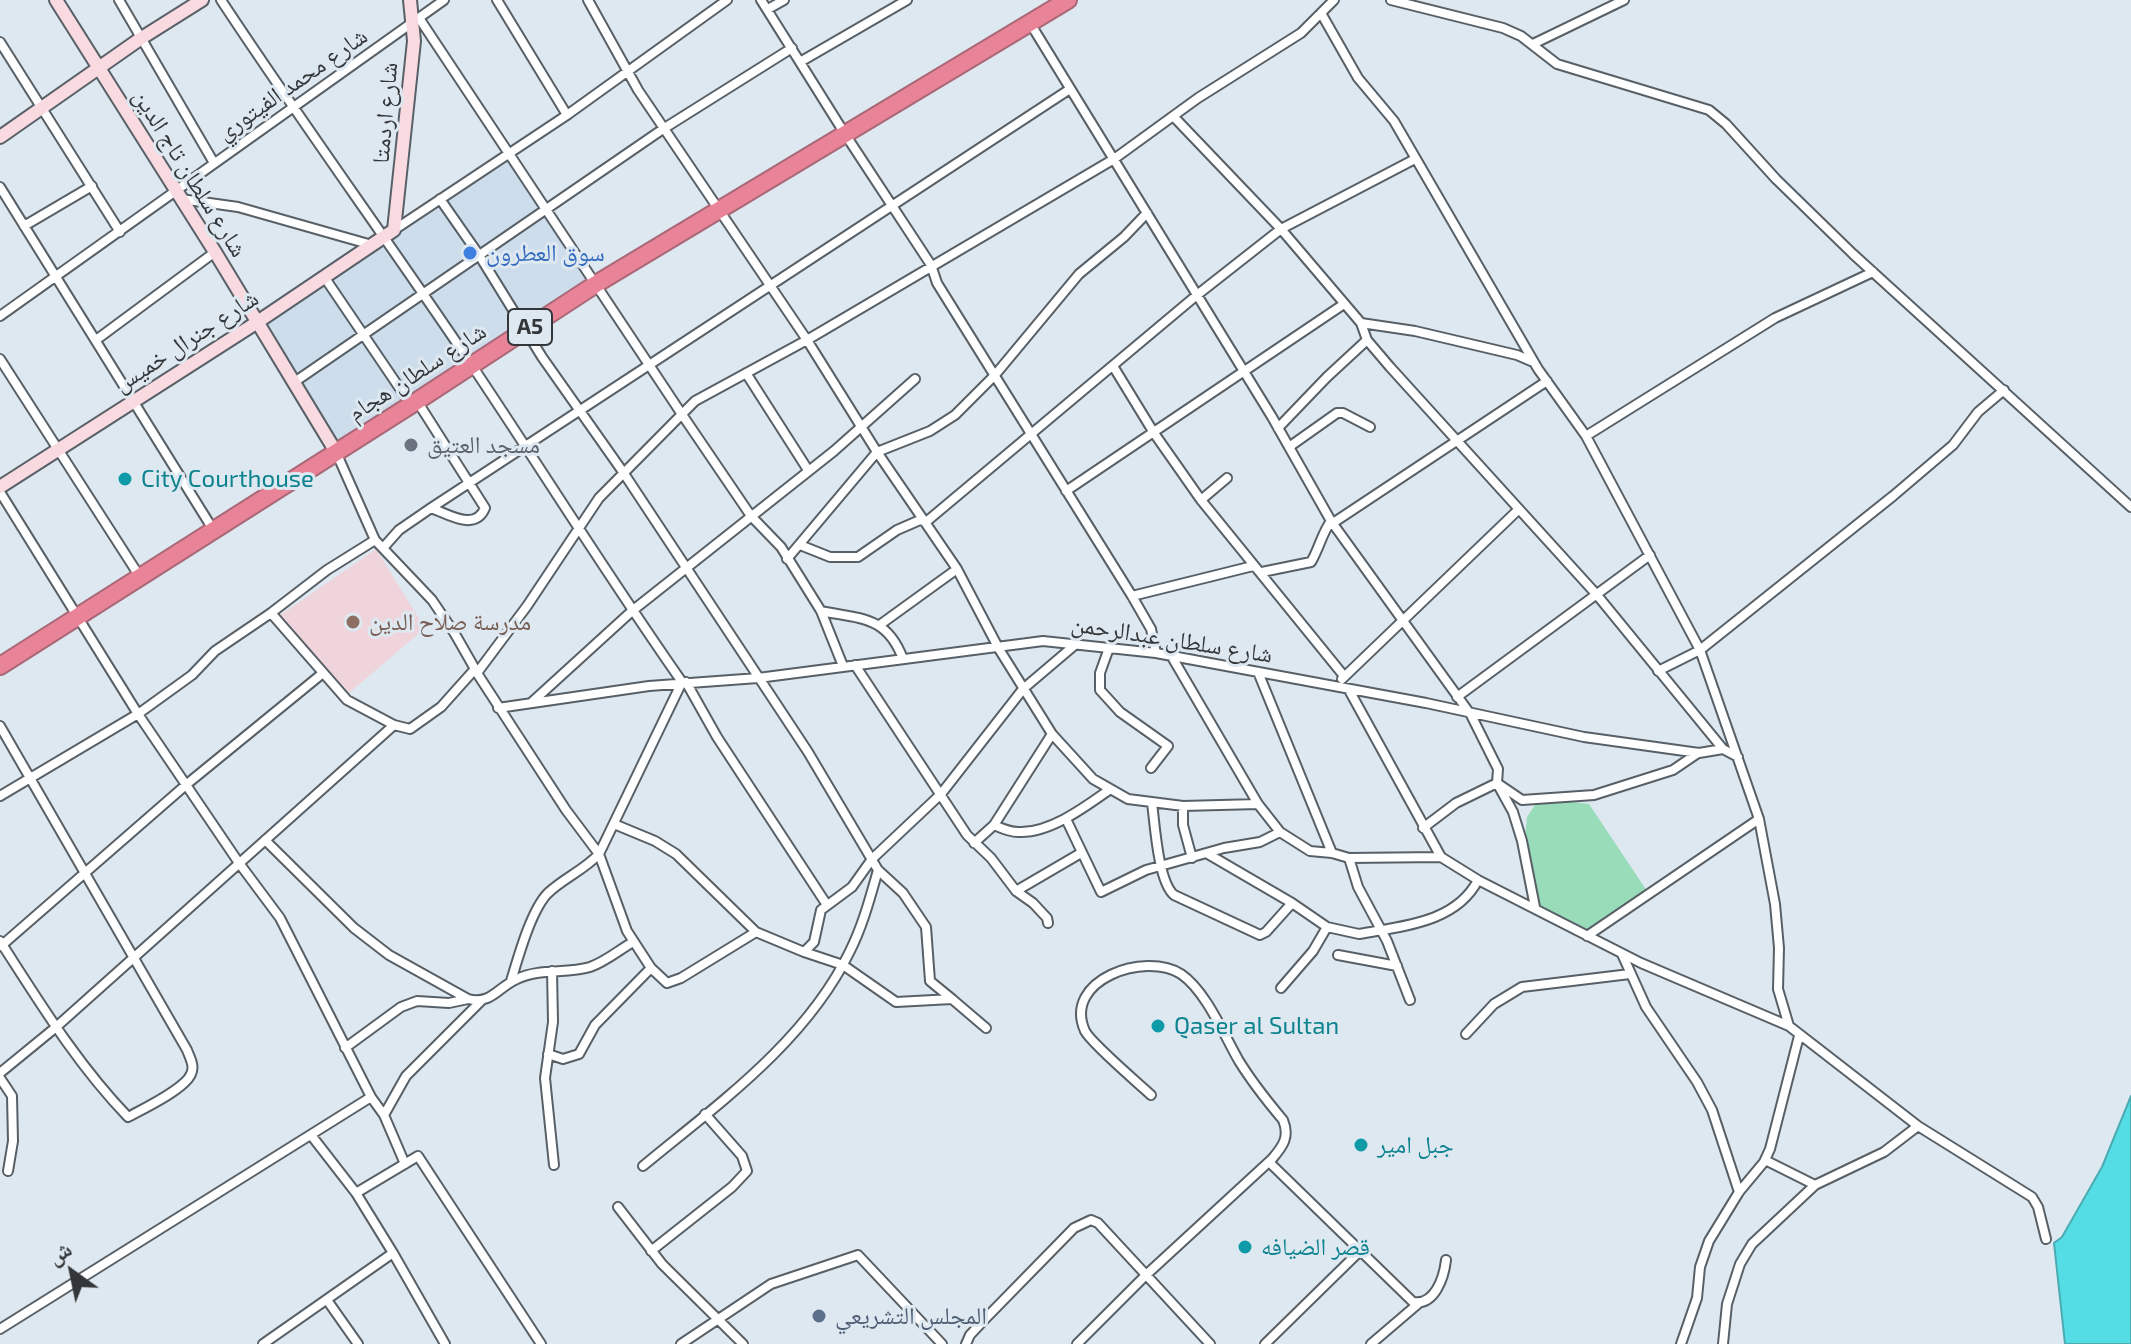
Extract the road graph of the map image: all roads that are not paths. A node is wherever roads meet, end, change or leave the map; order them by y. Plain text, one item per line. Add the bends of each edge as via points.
1 (56, 0) edge
2 (119, 0) edge
3 (202, 0) edge
4 (221, 0) edge
5 (444, 0) edge
6 (497, 0) edge
7 (588, 0) edge
8 (727, 0) edge
9 (761, 0) edge
10 (784, 0) edge
11 (907, 0) edge
12 (1334, 0) edge
13 (1391, 0) edge
14 (1624, 0) edge
15 (1058, 2) edge
16 (768, 9) junction
17 (411, 10) edge
18 (1321, 13) junction
19 (1030, 22) junction
20 (140, 39) junction
21 (0, 42) edge
22 (1533, 44) junction
23 (792, 48) junction
24 (800, 62) junction
25 (97, 69) junction
26 (627, 73) junction
27 (1070, 89) junction
28 (41, 108) junction
29 (292, 108) junction
30 (567, 115) junction
31 (1174, 117) junction
32 (663, 129) junction
33 (845, 134) junction
34 (0, 137) edge
35 (509, 153) junction
36 (1114, 159) junction
37 (1415, 159) junction
38 (214, 163) junction
39 (92, 186) junction
40 (0, 187) edge
41 (179, 195) junction
42 (440, 199) junction
43 (892, 204) junction
44 (719, 209) junction
45 (547, 210) junction
46 (1147, 213) junction
47 (24, 226) junction
48 (1281, 229) junction
49 (120, 232) junction
50 (389, 233) junction
51 (372, 245) junction
52 (215, 252) junction
53 (479, 255) junction
54 (931, 265) junction
55 (1873, 272) junction
56 (56, 276) junction
57 (325, 278) junction
58 (596, 284) junction
59 (769, 286) junction
60 (423, 294) junction
61 (1197, 295) junction
62 (1344, 304) junction
63 (0, 316) edge
64 (256, 323) junction
65 (1361, 323) junction
66 (526, 330) junction
67 (364, 335) junction
68 (96, 340) junction
69 (807, 340) junction
70 (1367, 340) junction
71 (0, 359) edge
72 (472, 365) junction
73 (650, 365) junction
74 (1113, 366) junction
75 (1538, 369) junction
76 (746, 373) junction
77 (1243, 373) junction
78 (995, 375) junction
79 (915, 379) dead end
80 (1547, 381) junction
81 (293, 383) junction
82 (2004, 390) junction
83 (132, 402) junction
84 (414, 403) junction
85 (580, 411) junction
86 (681, 413) junction
87 (861, 427) junction
88 (1370, 427) dead end
89 (1278, 428) junction
90 (1030, 433) junction
91 (1154, 433) junction
92 (1586, 436) junction
93 (1458, 441) junction
94 (1289, 447) junction
95 (525, 448) junction
96 (59, 449) junction
97 (336, 452) junction
98 (877, 452) junction
99 (808, 470) junction
100 (623, 472) junction
101 (1227, 478) dead end
102 (471, 483) junction
103 (0, 490) edge
104 (1066, 491) junction
105 (1201, 500) junction
106 (2131, 507) edge
107 (431, 508) junction
108 (1518, 510) junction
109 (751, 516) junction
110 (926, 522) junction
111 (1332, 522) junction
112 (214, 531) junction
113 (579, 531) junction
114 (375, 540) junction
115 (800, 545) junction
116 (383, 548) junction
117 (1650, 555) junction
118 (787, 559) junction
119 (1253, 566) junction
120 (685, 568) junction
121 (957, 569) junction
122 (1262, 572) junction
123 (140, 577) junction
124 (1597, 595) junction
125 (1132, 596) junction
126 (632, 611) junction
127 (821, 611) junction
128 (271, 613) junction
129 (77, 616) junction
130 (1402, 622) junction
131 (881, 624) junction
132 (1076, 644) junction
133 (1109, 648) junction
134 (999, 649) junction
135 (1700, 650) junction
136 (1156, 653) junction
137 (1172, 657) junction
138 (903, 659) junction
139 (855, 665) junction
140 (0, 666) edge
141 (843, 666) junction
142 (476, 671) junction
143 (1658, 671) junction
144 (1258, 672) junction
145 (323, 673) junction
146 (1344, 676) junction
147 (758, 678) junction
148 (684, 682) junction
149 (1336, 686) junction
150 (1023, 689) junction
151 (1349, 690) junction
152 (1457, 697) junction
153 (531, 704) junction
154 (498, 708) junction
155 (138, 714) junction
156 (1471, 715) junction
157 (394, 725) junction
158 (0, 726) edge
159 (1052, 734) junction
160 (1723, 749) junction
161 (1699, 753) junction
162 (1738, 757) junction
163 (1151, 768) dead end
164 (30, 777) junction
165 (1497, 783) junction
166 (187, 784) junction
167 (1109, 790) junction
168 (941, 794) junction
169 (0, 796) edge
170 (1152, 803) junction
171 (1258, 804) junction
172 (1183, 806) junction
173 (1066, 819) junction
174 (1759, 819) junction
175 (614, 824) junction
176 (994, 825) junction
177 (1423, 828) junction
178 (1280, 832) junction
179 (265, 840) junction
180 (974, 843) junction
181 (1081, 853) junction
182 (1332, 853) junction
183 (599, 854) junction
184 (1208, 854) junction
185 (1441, 857) junction
186 (1192, 858) junction
187 (1349, 858) junction
188 (872, 859) junction
189 (239, 863) junction
190 (1162, 868) junction
191 (878, 870) junction
192 (84, 873) junction
193 (1478, 880) junction
194 (1016, 891) junction
195 (1292, 903) junction
196 (827, 905) junction
197 (1535, 907) junction
198 (1048, 923) dead end
199 (1327, 927) junction
200 (1382, 930) junction
201 (756, 932) junction
202 (1587, 936) junction
203 (633, 942) junction
204 (1, 944) edge
205 (804, 952) junction
206 (1622, 953) junction
207 (1338, 955) dead end
208 (134, 958) junction
209 (843, 965) junction
210 (1397, 966) junction
211 (651, 968) junction
212 (552, 971) junction
213 (1630, 974) junction
214 (511, 981) junction
215 (1281, 988) dead end
216 (468, 999) junction
217 (952, 999) junction
218 (1410, 1000) dead end
219 (481, 1001) junction
220 (1789, 1026) junction
221 (55, 1028) junction
222 (986, 1028) dead end
223 (1466, 1034) dead end
224 (1799, 1036) junction
225 (345, 1048) junction
226 (548, 1054) junction
227 (0, 1075) edge
228 (1151, 1095) dead end
229 (371, 1097) junction
230 (705, 1114) junction
231 (384, 1115) junction
232 (1918, 1126) junction
233 (311, 1135) junction
234 (13, 1141) junction
235 (0, 1147) edge
236 (1765, 1160) junction
237 (1269, 1162) junction
238 (405, 1164) junction
239 (554, 1165) dead end
240 (643, 1166) dead end
241 (8, 1171) dead end
242 (1815, 1185) junction
243 (1739, 1192) junction
244 (356, 1193) junction
245 (618, 1207) dead end
246 (2046, 1239) dead end
247 (651, 1251) junction
248 (1360, 1251) junction
249 (393, 1253) junction
250 (1446, 1260) dead end
251 (1146, 1275) junction
252 (327, 1300) junction
253 (1419, 1303) junction
254 (718, 1319) junction
255 (0, 1328) edge
256 (269, 1343) edge
257 (358, 1344) edge
258 (445, 1344) edge
259 (541, 1344) edge
260 (681, 1344) edge
261 (743, 1344) edge
262 (942, 1344) edge
263 (966, 1344) edge
264 (1077, 1344) edge
265 (1210, 1344) edge
266 (1265, 1344) edge
267 (1371, 1344) edge
268 (1681, 1344) edge
269 (1723, 1344) edge

1 - 25 street, شارع سلطان تاج الدين
2 - 20 street
3 - 20 street
4 - 29 street
5 - 17 street, شارع محمد الفيتوري
6 - 30 street
7 - 26 street
8 - 26 street
9 - 16 street
10 - 16 street
11 - 24 street
12 - 18 street
13 - 22 street via 1503,28
14 - 22 street
15 - 19 highway, شارع سلطان هجام / A5
16 - 23 street
17 - 29 street, شارع محمد الفيتوري
17 - 35 street
17 - 50 street, شارع اردمتا via 414,41
18 - 31 street via 1301,33
18 - 37 street
19 - 27 street
19 - 33 highway, شارع سلطان هجام / A5
20 - 25 street
20 - 38 street
21 - 28 street
22 - 55 street via 1557,64 1709,110
23 - 24 street
23 - 32 street
24 - 33 street
25 - 28 street
25 - 41 street, شارع سلطان تاج الدين
26 - 30 street
26 - 32 street
27 - 36 street
27 - 43 street
28 - 34 street
28 - 39 street
29 - 38 street, شارع محمد الفيتوري
29 - 50 street
30 - 35 street
31 - 36 street
31 - 48 street
32 - 44 street
32 - 45 street
33 - 43 street
33 - 44 highway, شارع سلطان هجام / A5
35 - 42 street
35 - 45 street
36 - 46 street
36 - 54 street
37 - 48 street
37 - 75 street
38 - 41 street, شارع محمد الفيتوري
39 - 47 street
39 - 49 street
40 - 47 street
41 - 49 street, شارع محمد الفيتوري
41 - 51 street
41 - 52 street, شارع سلطان تاج الدين
42 - 50 street
42 - 53 street
43 - 54 street
43 - 59 street
44 - 58 highway, شارع سلطان هجام / A5
44 - 59 street
45 - 53 street
45 - 58 street
46 - 61 street
46 - 78 street via 1079,274
47 - 56 street
48 - 61 street
48 - 62 street
49 - 56 street, شارع محمد الفيتوري
50 - 51 street, شارع جنرال خميس
50 - 60 street
51 - 57 street, شارع جنرال خميس
52 - 64 street, شارع سلطان تاج الدين
52 - 68 street
53 - 60 street
53 - 66 street
54 - 69 street
54 - 78 street
55 - 82 street
55 - 92 street via 1775,318
56 - 63 street, شارع محمد الفيتوري
56 - 68 street
57 - 64 street, شارع جنرال خميس
57 - 67 street
58 - 66 highway, شارع سلطان هجام / A5
58 - 73 street
59 - 69 street
59 - 73 street
60 - 67 street
60 - 72 street
61 - 74 street
61 - 77 street
62 - 65 street
62 - 77 street
64 - 81 street, شارع سلطان تاج الدين
64 - 83 street, شارع جنرال خميس
65 - 70 street
65 - 75 street via 1517,355
66 - 72 highway, شارع سلطان هجام / A5
66 - 85 street
67 - 81 street
67 - 84 street
68 - 83 street
69 - 76 street
69 - 87 street
70 - 89 street
70 - 93 street
71 - 96 street
72 - 84 highway, شارع سلطان هجام / A5
72 - 95 street
73 - 85 street
73 - 86 street
74 - 90 street
74 - 91 street
75 - 80 street
76 - 86 street
76 - 99 street
77 - 89 street
77 - 91 street
78 - 90 street
78 - 98 street via 941,426
79 - 87 street
80 - 92 street
80 - 93 street
81 - 97 street, شارع سلطان تاج الدين
82 - 106 street
82 - 135 street via 1914,479
83 - 96 street, شارع جنرال خميس
83 - 112 street
84 - 97 highway, شارع سلطان هجام / A5
84 - 102 street
85 - 95 street
85 - 100 street
86 - 100 street
86 - 109 street
87 - 98 street
87 - 99 street
88 - 94 street via 1337,413
89 - 94 street
90 - 104 street
90 - 110 street
91 - 104 street
91 - 105 street
92 - 117 street
93 - 108 street
93 - 111 street
94 - 111 street
95 - 102 street
95 - 113 street
96 - 103 street, شارع جنرال خميس
96 - 123 street
97 - 112 highway, شارع سلطان هجام / A5
97 - 114 street
98 - 110 street
98 - 115 street
99 - 109 street
100 - 113 street
100 - 120 street
101 - 105 street
102 - 107 street
102 - 107 street via 485,508 475,520
103 - 129 street
104 - 125 street
105 - 119 street
107 - 116 street
108 - 124 street
108 - 130 street
109 - 118 street
109 - 120 street
110 - 115 street via 897,530 858,557 830,557
110 - 121 street
111 - 122 street via 1311,562
111 - 130 street
112 - 123 highway, شارع سلطان هجام / A5
113 - 126 street
113 - 142 street
114 - 116 street
114 - 128 street
115 - 118 street
116 - 142 street via 432,600
117 - 124 street
117 - 135 street
118 - 127 street
119 - 122 street
119 - 125 street
120 - 126 street
120 - 147 street
121 - 131 street
121 - 134 street
122 - 146 street
123 - 129 highway, شارع سلطان هجام / A5
124 - 143 street
124 - 152 street
125 - 136 street via 1151,629
126 - 148 street
126 - 153 street
127 - 131 street
127 - 141 street
128 - 145 street
128 - 155 street
129 - 140 highway, شارع سلطان هجام / A5
129 - 155 street
130 - 146 street
130 - 152 street
131 - 138 street
132 - 133 street, شارع سلطان عبدالرحمن
132 - 134 street, شارع سلطان عبدالرحمن via 1043,641
132 - 150 street
133 - 136 street, شارع سلطان عبدالرحمن
133 - 163 street via 1100,690 1120,712 1168,746
134 - 138 street, شارع سلطان عبدالرحمن
134 - 150 street
135 - 143 street
135 - 162 street
136 - 137 street, شارع سلطان عبدالرحمن
137 - 144 street, شارع سلطان عبدالرحمن
137 - 171 street
138 - 139 street, شارع سلطان عبدالرحمن
139 - 141 street, شارع سلطان عبدالرحمن
139 - 168 street
141 - 147 street, شارع سلطان عبدالرحمن
142 - 154 street
142 - 157 street via 410,729
143 - 160 street
144 - 149 street, شارع سلطان عبدالرحمن
144 - 182 street
145 - 157 street via 347,700
145 - 166 street
146 - 149 street
147 - 148 street, شارع سلطان عبدالرحمن
147 - 188 street
148 - 153 street, شارع سلطان عبدالرحمن
148 - 175 street
148 - 196 street
149 - 151 street, شارع سلطان عبدالرحمن
150 - 159 street
150 - 168 street
151 - 156 street, شارع سلطان عبدالرحمن
151 - 177 street
152 - 156 street
153 - 154 street, شارع سلطان عبدالرحمن
154 - 183 street
155 - 164 street
155 - 166 street
156 - 161 street, شارع سلطان عبدالرحمن
156 - 165 street via 1498,769
157 - 179 street
158 - 164 street
159 - 167 street
159 - 176 street
160 - 161 street, شارع سلطان عبدالرحمن
160 - 162 street
161 - 165 street via 1673,770 1594,795 1522,800
162 - 174 street
164 - 169 street
164 - 192 street
165 - 177 street via 1456,803
165 - 197 street via 1522,841
166 - 189 street
166 - 192 street
167 - 170 street
167 - 173 street
168 - 180 street
168 - 188 street
170 - 172 street
170 - 190 street
171 - 172 street
171 - 178 street
172 - 186 street
173 - 176 street via 1019,833
173 - 181 street
174 - 202 street
174 - 220 street via 1775,904 1778,989
175 - 183 street
175 - 201 street via 676,854
176 - 180 street
177 - 185 street
178 - 182 street via 1310,851
178 - 184 street
179 - 189 street
179 - 216 street via 354,928 389,955
180 - 194 street
181 - 190 street via 1101,892
181 - 194 street
182 - 187 street
183 - 203 street
183 - 214 street via 547,894 520,948
184 - 186 street
184 - 195 street
185 - 187 street
185 - 193 street
186 - 190 street
187 - 200 street
188 - 191 street
188 - 196 street via 852,887
189 - 208 street
189 - 225 street via 280,918
190 - 195 street via 1174,895 1255,935 1266,932
191 - 209 street
191 - 217 street via 903,893 926,927 930,981
192 - 204 street
192 - 208 street
193 - 197 street
193 - 200 street via 1446,914
194 - 198 street
195 - 199 street
196 - 205 street via 821,910 814,942
197 - 202 street
199 - 200 street via 1359,934
199 - 215 street
200 - 210 street
201 - 205 street
201 - 211 street via 675,981 667,983
202 - 206 street
203 - 211 street
203 - 212 street via 589,967
204 - 221 street
205 - 209 street
206 - 213 street
206 - 220 street
207 - 210 street
208 - 221 street
208 - 221 street via 192,1063 185,1083 128,1117
209 - 217 street via 896,1002
209 - 230 street via 801,1024
210 - 218 street
211 - 226 street via 595,1025 579,1054 563,1059
212 - 214 street
212 - 226 street
213 - 223 street via 1522,987 1494,1004
213 - 243 street via 1712,1110
214 - 219 street
216 - 219 street
216 - 225 street via 417,1001 401,1007
217 - 222 street
219 - 231 street via 406,1076
220 - 224 street
221 - 227 street
224 - 232 street
224 - 236 street
225 - 229 street
226 - 239 street via 545,1078
227 - 234 street via 12,1096
228 - 237 street via 1086,1033 1081,1015 1091,989 1101,980 1143,965 1179,973 1190,982 1283,1120 1285,1141
229 - 231 street
229 - 233 street
230 - 240 street
230 - 247 street via 742,1156 747,1171
231 - 238 street
232 - 242 street via 1884,1152
232 - 246 street via 2032,1197
233 - 244 street
233 - 255 street
234 - 235 street
234 - 241 street
236 - 242 street
236 - 243 street
237 - 248 street
237 - 251 street
238 - 244 street
238 - 259 street via 418,1156
242 - 269 street via 1745,1254 1727,1304
243 - 268 street via 1704,1254 1697,1298
244 - 249 street
245 - 247 street
247 - 254 street
248 - 253 street via 1406,1297
248 - 266 street
249 - 252 street
249 - 258 street
250 - 253 street via 1441,1284
251 - 263 street via 1098,1223 1083,1222
251 - 264 street
251 - 265 street
252 - 256 street
252 - 257 street
253 - 267 street
254 - 260 street
254 - 261 street
254 - 262 street via 771,1284 858,1255

